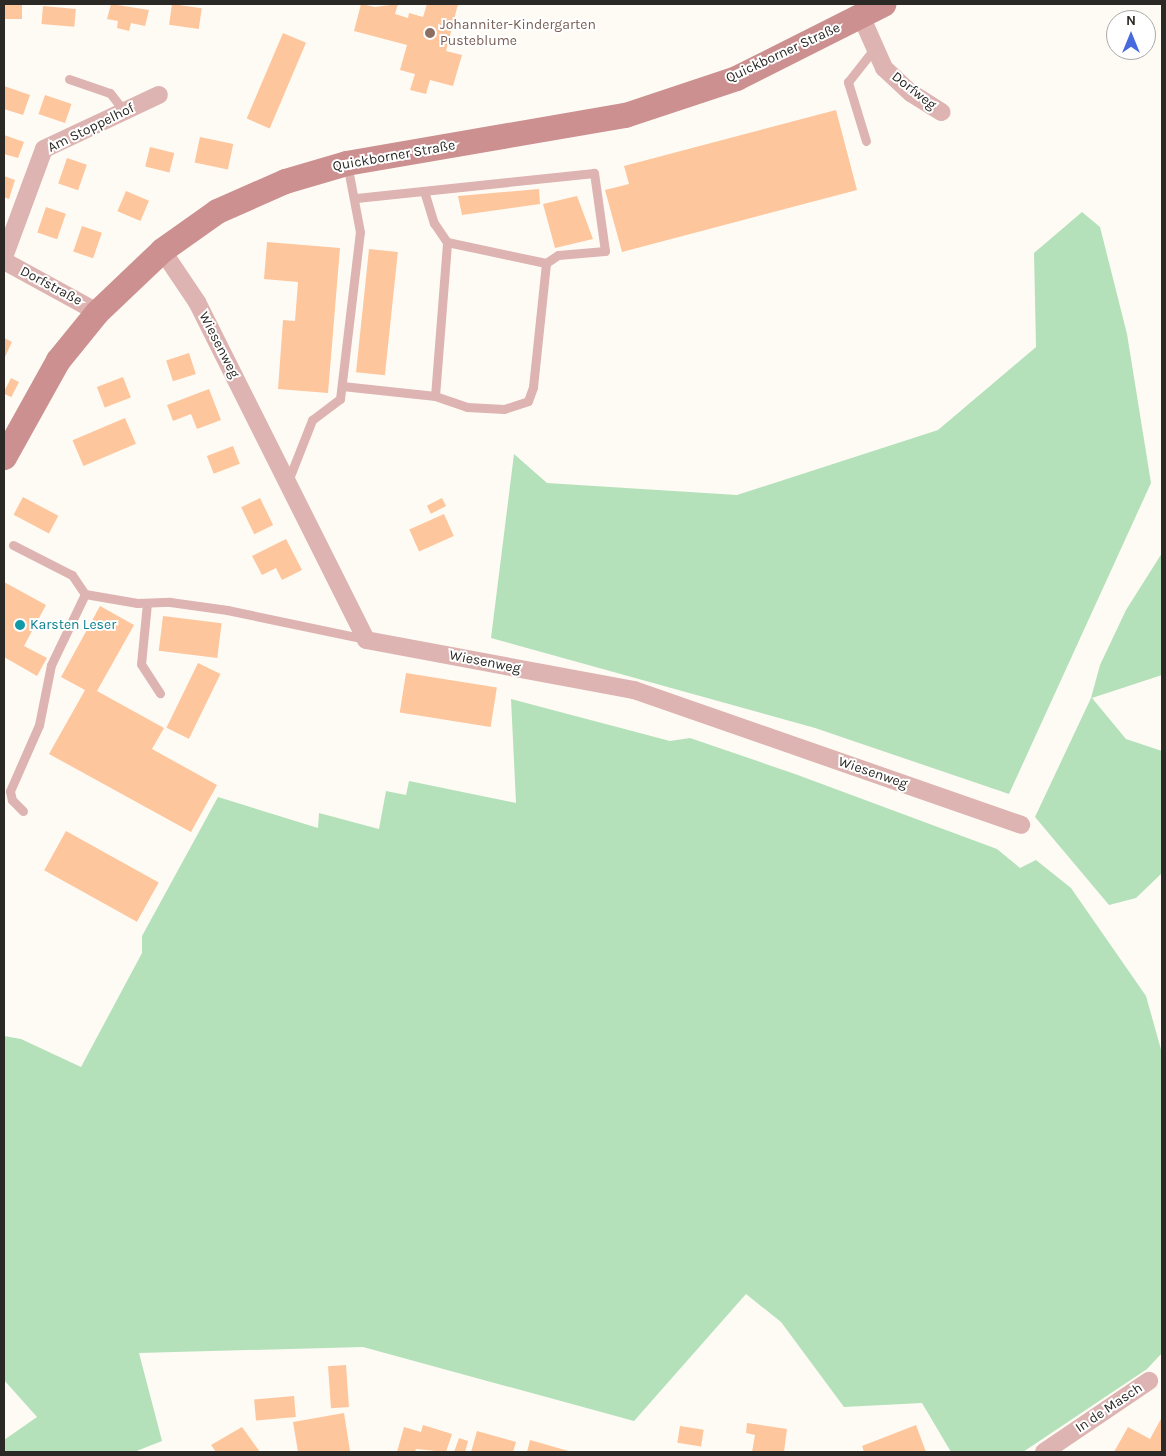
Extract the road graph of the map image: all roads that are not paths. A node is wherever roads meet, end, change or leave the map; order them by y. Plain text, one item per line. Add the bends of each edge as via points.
1 (883, 4) edge
2 (861, 16) junction
3 (874, 49) junction
4 (69, 79) dead end
5 (159, 95) dead end
6 (124, 112) junction
7 (941, 112) dead end
8 (866, 141) dead end
9 (346, 163) junction
10 (424, 191) junction
11 (356, 198) junction
12 (447, 242) junction
13 (162, 250) junction
14 (4, 256) edge
15 (4, 261) edge
16 (546, 263) junction
17 (97, 312) junction
18 (342, 386) junction
19 (436, 396) junction
20 (4, 457) edge
21 (287, 482) junction
22 (13, 545) dead end
23 (85, 594) junction
24 (147, 603) junction
25 (366, 640) junction
26 (160, 693) dead end
27 (23, 811) dead end
28 (1021, 825) dead end
29 (1149, 1380) dead end
30 (1044, 1452) edge

1 - 2 main road, Quickborner Straße
2 - 3 street, Dorfweg
2 - 9 main road, Quickborner Straße via 736,78 625,115
3 - 7 street, Dorfweg via 891,74
3 - 8 lane via 848,82
4 - 6 lane via 110,93
5 - 6 street, Am Stoppelhof
6 - 14 street, Am Stoppelhof via 44,149
9 - 11 lane
9 - 13 main road, Quickborner Straße via 285,181 217,211
10 - 11 lane
10 - 12 lane via 434,223
10 - 16 lane via 594,173 605,251 558,255
11 - 18 lane via 360,232
12 - 16 lane
12 - 19 lane
13 - 17 main road, Quickborner Straße
13 - 21 street, Wiesenweg via 198,302
15 - 17 street, Dorfstraße
16 - 19 lane via 533,387 528,401 504,409 467,407
17 - 20 main road, Quickborner Straße via 58,360
18 - 19 lane
18 - 21 lane via 340,399 312,420
21 - 25 street, Wiesenweg
22 - 23 lane via 72,575
23 - 24 lane
23 - 27 lane via 51,665 39,725 10,791 12,800
24 - 25 lane via 227,610
24 - 26 lane via 141,664
25 - 28 street, Wiesenweg via 634,690
29 - 30 street, In de Masch

